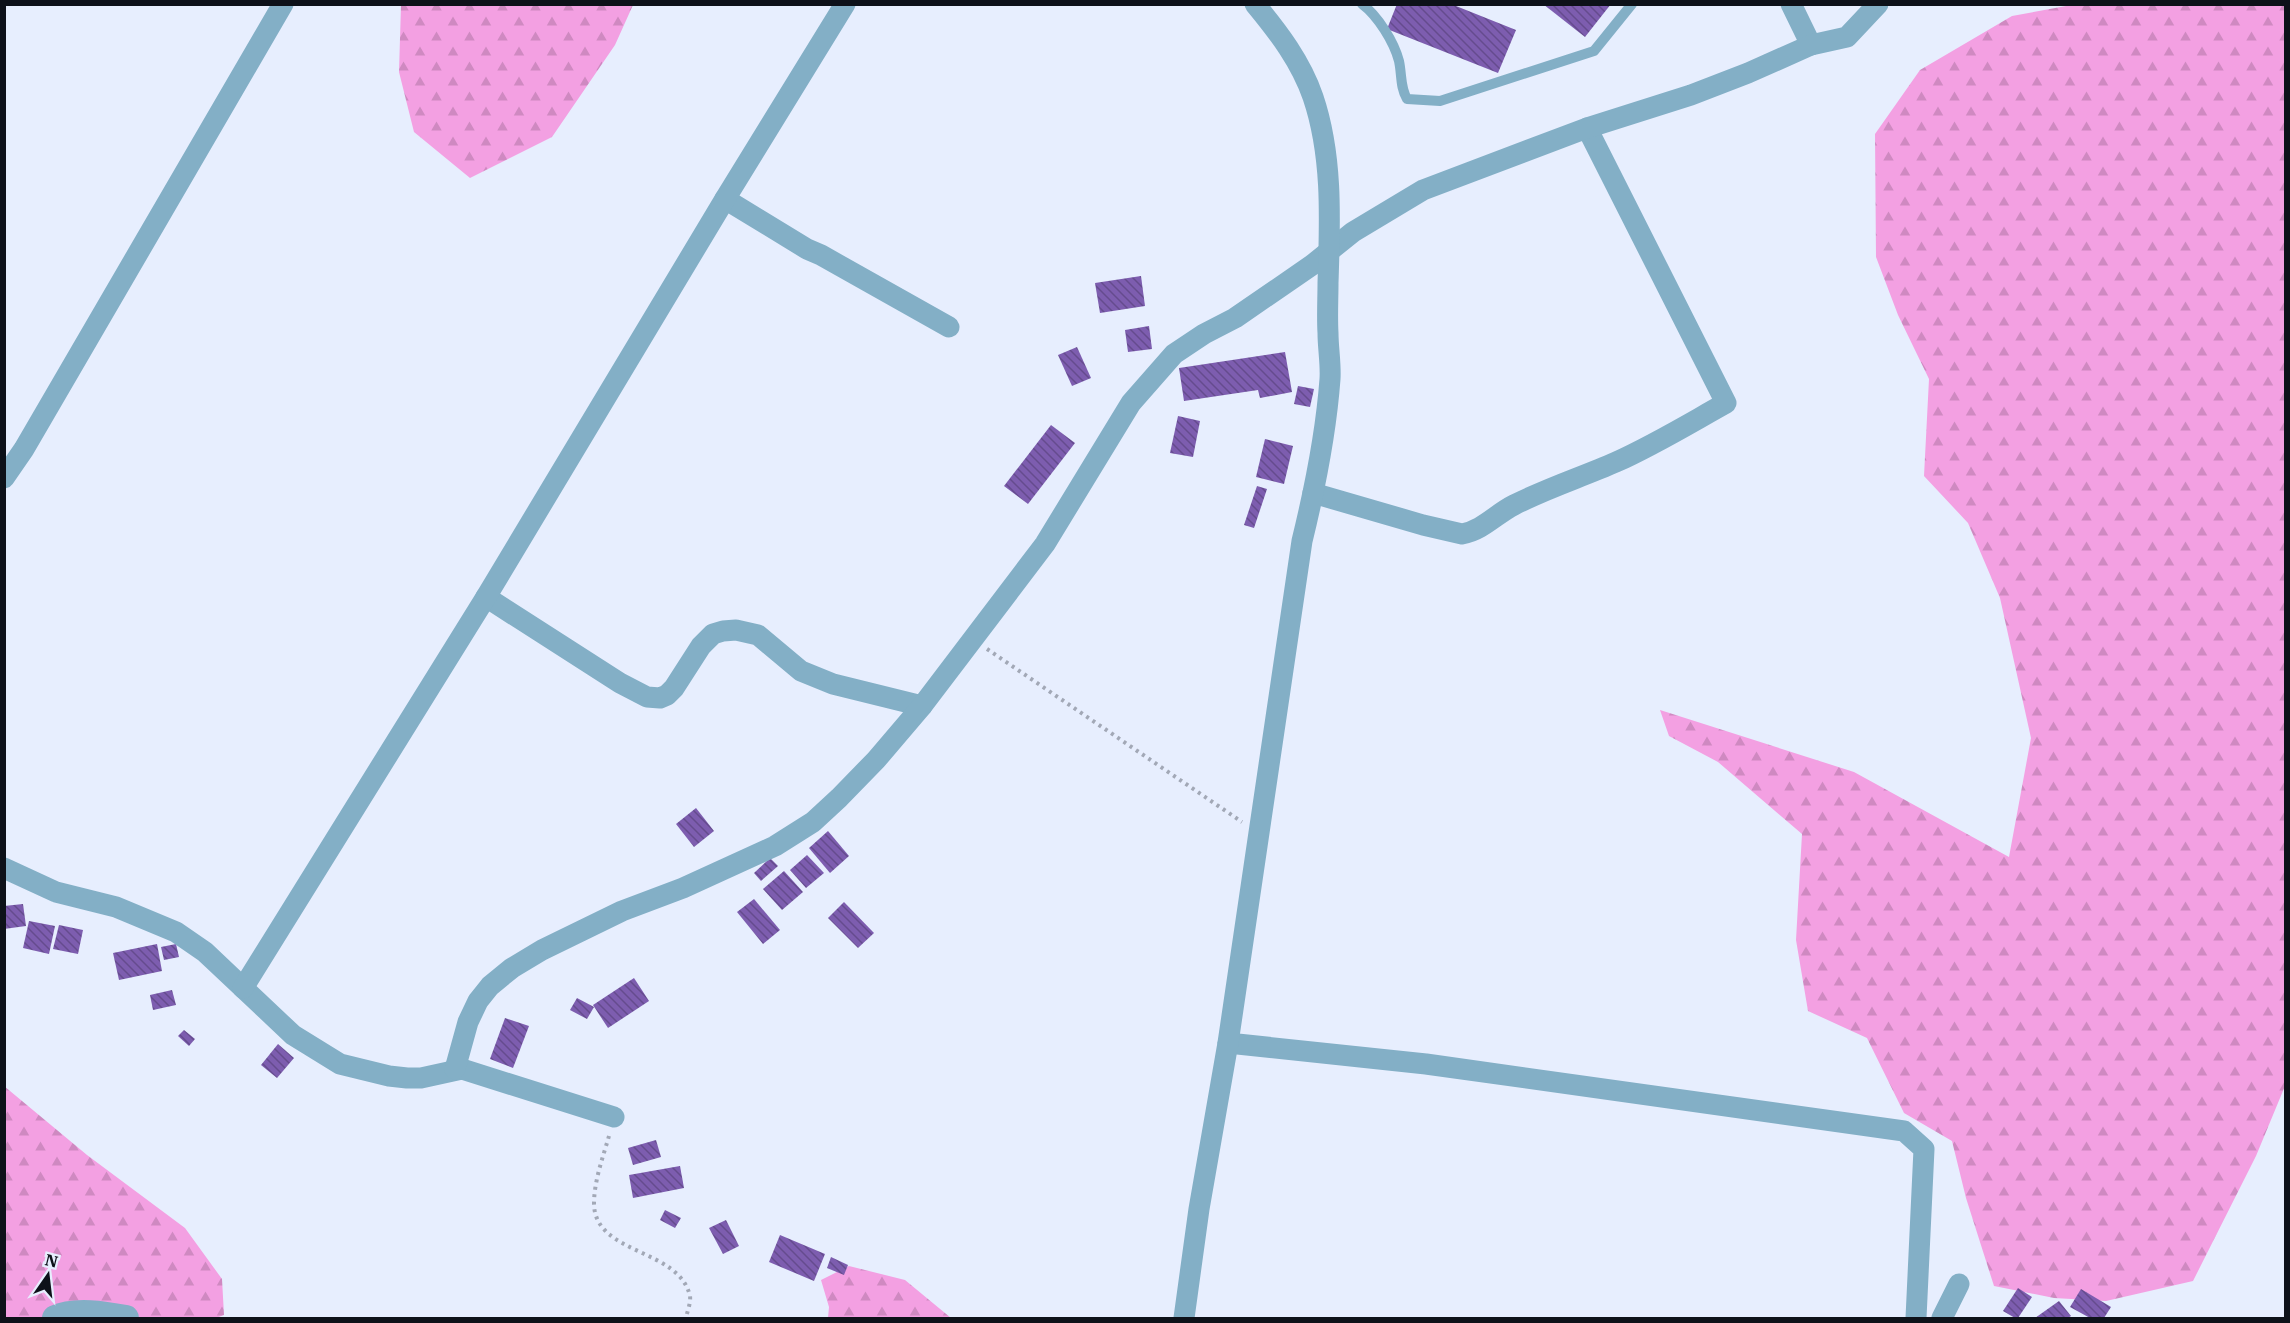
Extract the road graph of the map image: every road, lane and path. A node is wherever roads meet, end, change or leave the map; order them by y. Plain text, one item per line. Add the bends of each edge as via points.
1 (283, 4) edge
2 (845, 4) edge
3 (1255, 4) edge
4 (1362, 4) edge
5 (1632, 4) edge
6 (1791, 4) edge
7 (1878, 4) edge
8 (1811, 45) junction
9 (1587, 128) junction
10 (725, 199) junction
11 (1329, 250) junction
12 (949, 327) dead end
13 (4, 478) edge
14 (1313, 493) junction
15 (486, 597) junction
16 (972, 639) junction
17 (922, 706) junction
18 (1260, 828) junction
19 (4, 868) edge
20 (243, 988) junction
21 (1228, 1043) junction
22 (455, 1069) junction
23 (614, 1118) joint
24 (1959, 1284) dead end
25 (56, 1318) edge
26 (126, 1318) edge
27 (686, 1318) edge
28 (1184, 1318) edge
29 (1916, 1318) edge
30 (1942, 1318) edge

1 - 13 street
2 - 10 street
3 - 11 street via 1288,45 1312,96 1327,162
4 - 5 lane via 1396,50 1407,99 1440,101 1594,51
6 - 8 street
7 - 8 street via 1847,37
8 - 9 street via 1748,74
9 - 11 street via 1423,190
9 - 14 street via 1726,403 1618,461 1512,506 1469,533 1423,525
10 - 12 street
10 - 15 street
11 - 14 street via 1330,375
11 - 16 street via 1279,289 1174,354 1131,403 1061,519
14 - 18 street via 1302,541
15 - 17 street via 647,697 660,698 674,688 713,634 736,630 758,635 801,671 833,684
15 - 20 street
16 - 17 street
16 - 18 path via 1237,820
17 - 22 street via 839,798 787,840 622,911 512,968 485,991 473,1010
18 - 21 street
19 - 20 street via 56,892 116,908 176,932 205,952
20 - 22 street via 293,1035 340,1064 406,1078
21 - 28 street
21 - 29 street via 1426,1064 1904,1131 1924,1149
22 - 23 street via 482,1074
23 - 27 path via 594,1204 599,1223 621,1243 650,1255 682,1281 690,1296
24 - 30 street
25 - 26 street via 66,1314

